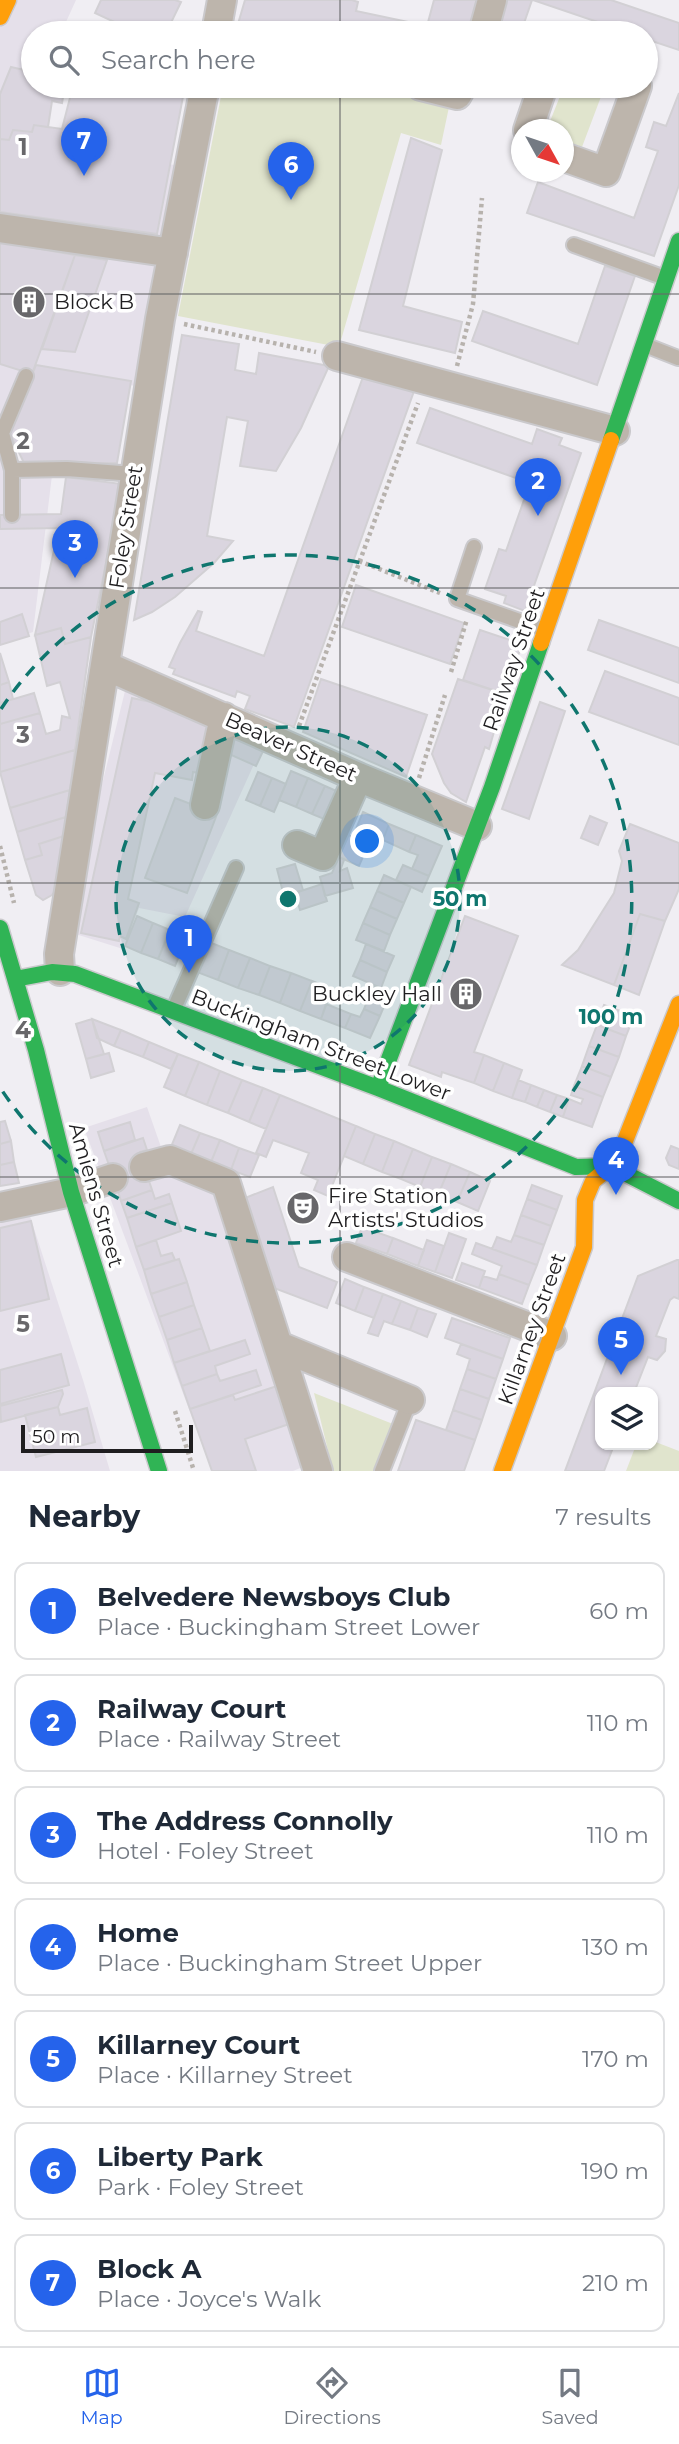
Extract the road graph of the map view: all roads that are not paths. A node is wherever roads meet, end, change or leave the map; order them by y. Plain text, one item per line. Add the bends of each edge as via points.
1 (8, 0) edge
2 (222, 0) edge
3 (492, 0) edge
4 (0, 17) edge
5 (218, 21) edge
6 (486, 21) edge
7 (203, 98) edge
8 (535, 98) edge
9 (632, 98) edge
10 (530, 119) edge
11 (574, 161) edge
12 (0, 228) edge
13 (679, 241) edge
14 (574, 245) dead end
15 (173, 253) junction
16 (666, 278) junction
17 (644, 344) junction
18 (337, 356) road end
19 (678, 358) edge
20 (26, 376) dead end
21 (615, 431) junction
22 (12, 470) junction
23 (134, 474) junction
24 (12, 515) dead end
25 (474, 547) dead end
26 (546, 630) junction
27 (106, 666) junction
28 (224, 717) junction
29 (358, 777) junction
30 (205, 805) dead end
31 (477, 826) junction
32 (297, 845) dead end
33 (236, 868) dead end
34 (0, 928) edge
35 (60, 971) junction
36 (15, 979) junction
37 (679, 1004) edge
38 (173, 1011) junction
39 (672, 1042) edge
40 (378, 1088) junction
41 (144, 1167) dead end
42 (611, 1167) junction
43 (113, 1178) dead end
44 (71, 1192) junction
45 (679, 1201) edge
46 (0, 1207) edge
47 (347, 1257) dead end
48 (552, 1336) junction
49 (279, 1346) junction
50 (410, 1399) joint
51 (159, 1471) edge
52 (318, 1471) edge
53 (382, 1471) edge
54 (502, 1471) edge

1 - 4 street
2 - 5 street
3 - 6 street
7 - 15 street, Foley Street
8 - 10 street
9 - 11 street via 606,172
12 - 15 street
13 - 16 street, Railway Street
14 - 16 lane
15 - 23 street, Foley Street
16 - 17 street, Railway Street
17 - 19 lane
17 - 21 street, Railway Street
18 - 21 street
20 - 22 lane via 2,433
21 - 26 street, Railway Street
22 - 23 lane
22 - 24 lane
23 - 27 street, Foley Street
25 - 26 lane via 457,599
26 - 31 street, Railway Street
27 - 28 street, Beaver Street
27 - 35 street, Foley Street
28 - 29 street, Beaver Street
28 - 30 street
29 - 31 street, Beaver Street
29 - 32 street via 323,856
31 - 40 street, Railway Street
33 - 38 lane
34 - 36 street, Amiens Street
35 - 36 street, Buckingham Street Lower
35 - 38 street, Buckingham Street Lower
36 - 44 street, Amiens Street
37 - 39 street, Killarney Street
38 - 40 street, Buckingham Street Lower
39 - 42 street, Killarney Street
40 - 42 street, Buckingham Street Lower via 576,1167
41 - 49 street via 170,1160 226,1183
42 - 45 street
42 - 48 street, Killarney Street via 593,1181 585,1200 584,1247
43 - 44 street
44 - 46 street
44 - 51 street, Amiens Street
47 - 48 street
48 - 54 street, Killarney Street
49 - 50 street
49 - 52 street
50 - 53 lane

